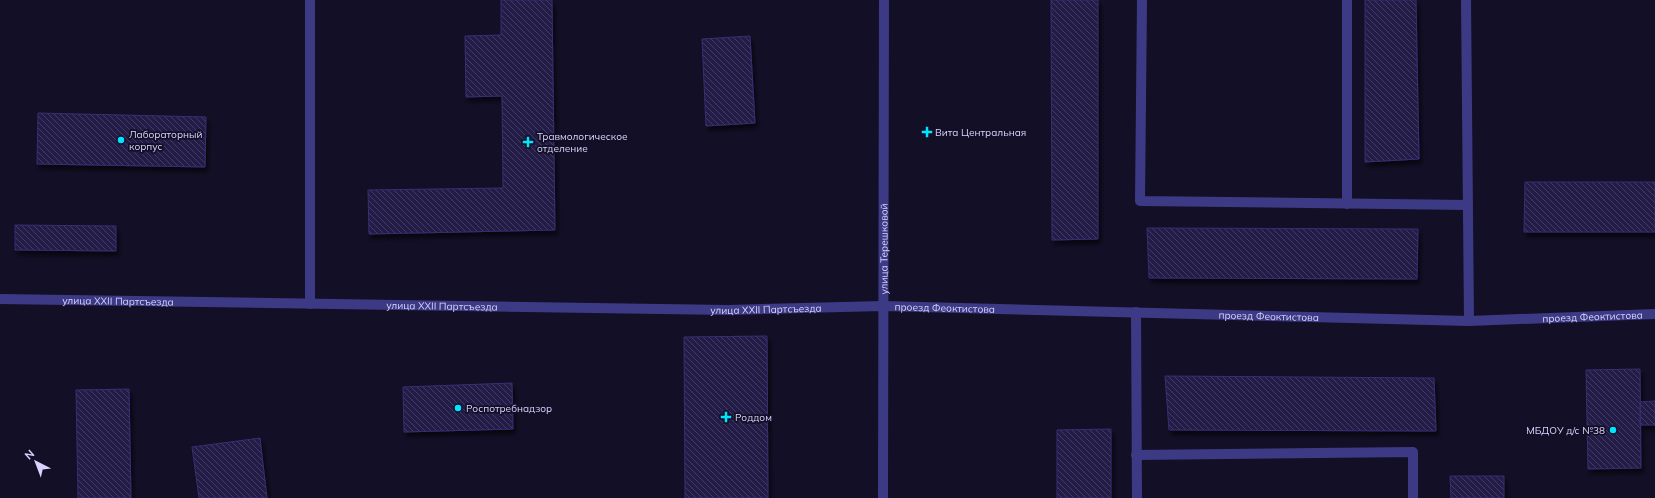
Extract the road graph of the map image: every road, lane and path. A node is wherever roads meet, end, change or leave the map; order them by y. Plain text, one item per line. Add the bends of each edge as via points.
1 (310, 0) edge
2 (884, 0) edge
3 (1142, 0) edge
4 (1347, 0) edge
5 (1466, 0) edge
6 (1347, 204) junction
7 (1468, 205) junction
8 (0, 299) edge
9 (310, 304) junction
10 (883, 306) junction
11 (1136, 312) junction
12 (1655, 314) edge
13 (1470, 321) junction
14 (1136, 455) junction
15 (883, 498) edge
16 (1136, 498) edge
17 (1413, 498) edge

1 - 9 street
2 - 10 street, улица Терешковой
3 - 6 street via 1140,201
4 - 6 street
5 - 7 street
6 - 7 street
7 - 13 street
8 - 9 street, улица XXII Партсъезда
9 - 10 street, улица XXII Партсъезда via 728,310
10 - 11 street, проезд Феоктистова
10 - 15 street, улица Терешковой
11 - 13 street, проезд Феоктистова
11 - 14 street
12 - 13 street, проезд Феоктистова
14 - 16 street
14 - 17 street via 1413,452

